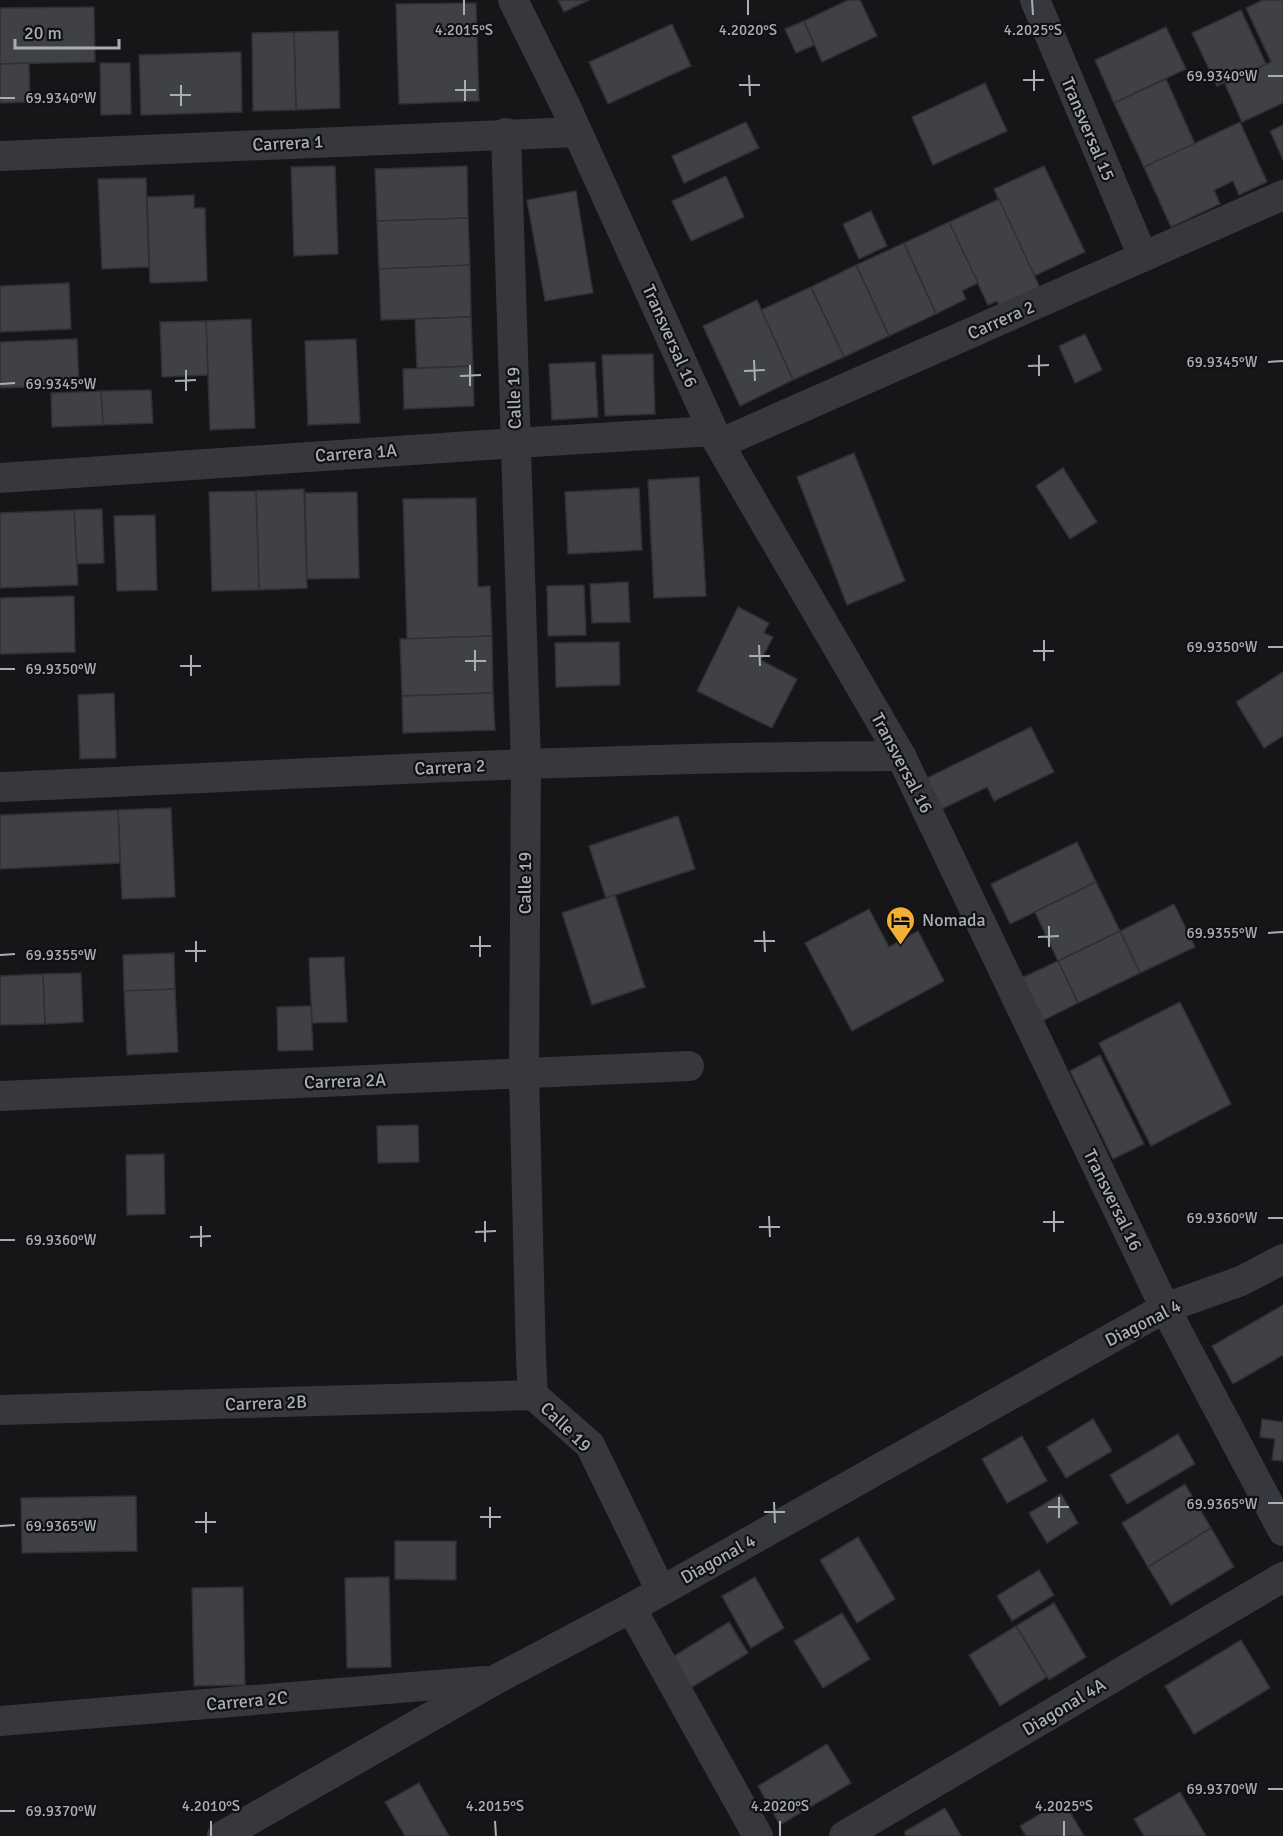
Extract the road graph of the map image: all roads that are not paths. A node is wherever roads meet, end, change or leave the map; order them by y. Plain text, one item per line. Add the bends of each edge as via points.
1 (513, 0) edge
2 (1035, 0) edge
3 (577, 132) junction
4 (506, 133) junction
5 (0, 156) edge
6 (1283, 195) edge
7 (1143, 257) junction
8 (716, 438) junction
9 (516, 443) junction
10 (0, 478) edge
11 (901, 756) junction
12 (526, 763) junction
13 (0, 787) edge
14 (689, 1066) dead end
15 (525, 1073) junction
16 (0, 1096) edge
17 (1283, 1259) edge
18 (1165, 1308) junction
19 (533, 1395) junction
20 (0, 1410) edge
21 (1283, 1530) edge
22 (1283, 1577) edge
23 (661, 1591) junction
24 (631, 1608) junction
25 (495, 1680) junction
26 (0, 1721) edge
27 (222, 1836) edge
28 (758, 1836) edge
29 (844, 1836) edge

1 - 3 street, Transversal 16
2 - 7 street, Transversal 15
3 - 4 street, Carrera 1
3 - 8 street, Transversal 16
4 - 5 street, Carrera 1
4 - 9 street, Calle 19
6 - 7 street, Carrera 2
7 - 8 street, Carrera 2
8 - 9 street, Carrera 1A
8 - 11 street, Transversal 16
9 - 10 street, Carrera 1A
9 - 12 street, Calle 19
11 - 12 street, Carrera 2
11 - 18 street, Transversal 16
12 - 13 street, Carrera 2
12 - 15 street, Calle 19
14 - 15 street, Carrera 2A
15 - 16 street, Carrera 2A
15 - 19 street, Calle 19
17 - 18 street, Diagonal 4 via 1241,1281
18 - 21 street, Transversal 16
18 - 23 street, Diagonal 4
19 - 20 street, Carrera 2B
19 - 23 street, Calle 19 via 590,1444
22 - 29 street, Diagonal 4A
23 - 24 street, Diagonal 4
24 - 25 street, Diagonal 4
24 - 28 street
25 - 26 street, Carrera 2C
25 - 27 street, Diagonal 4

